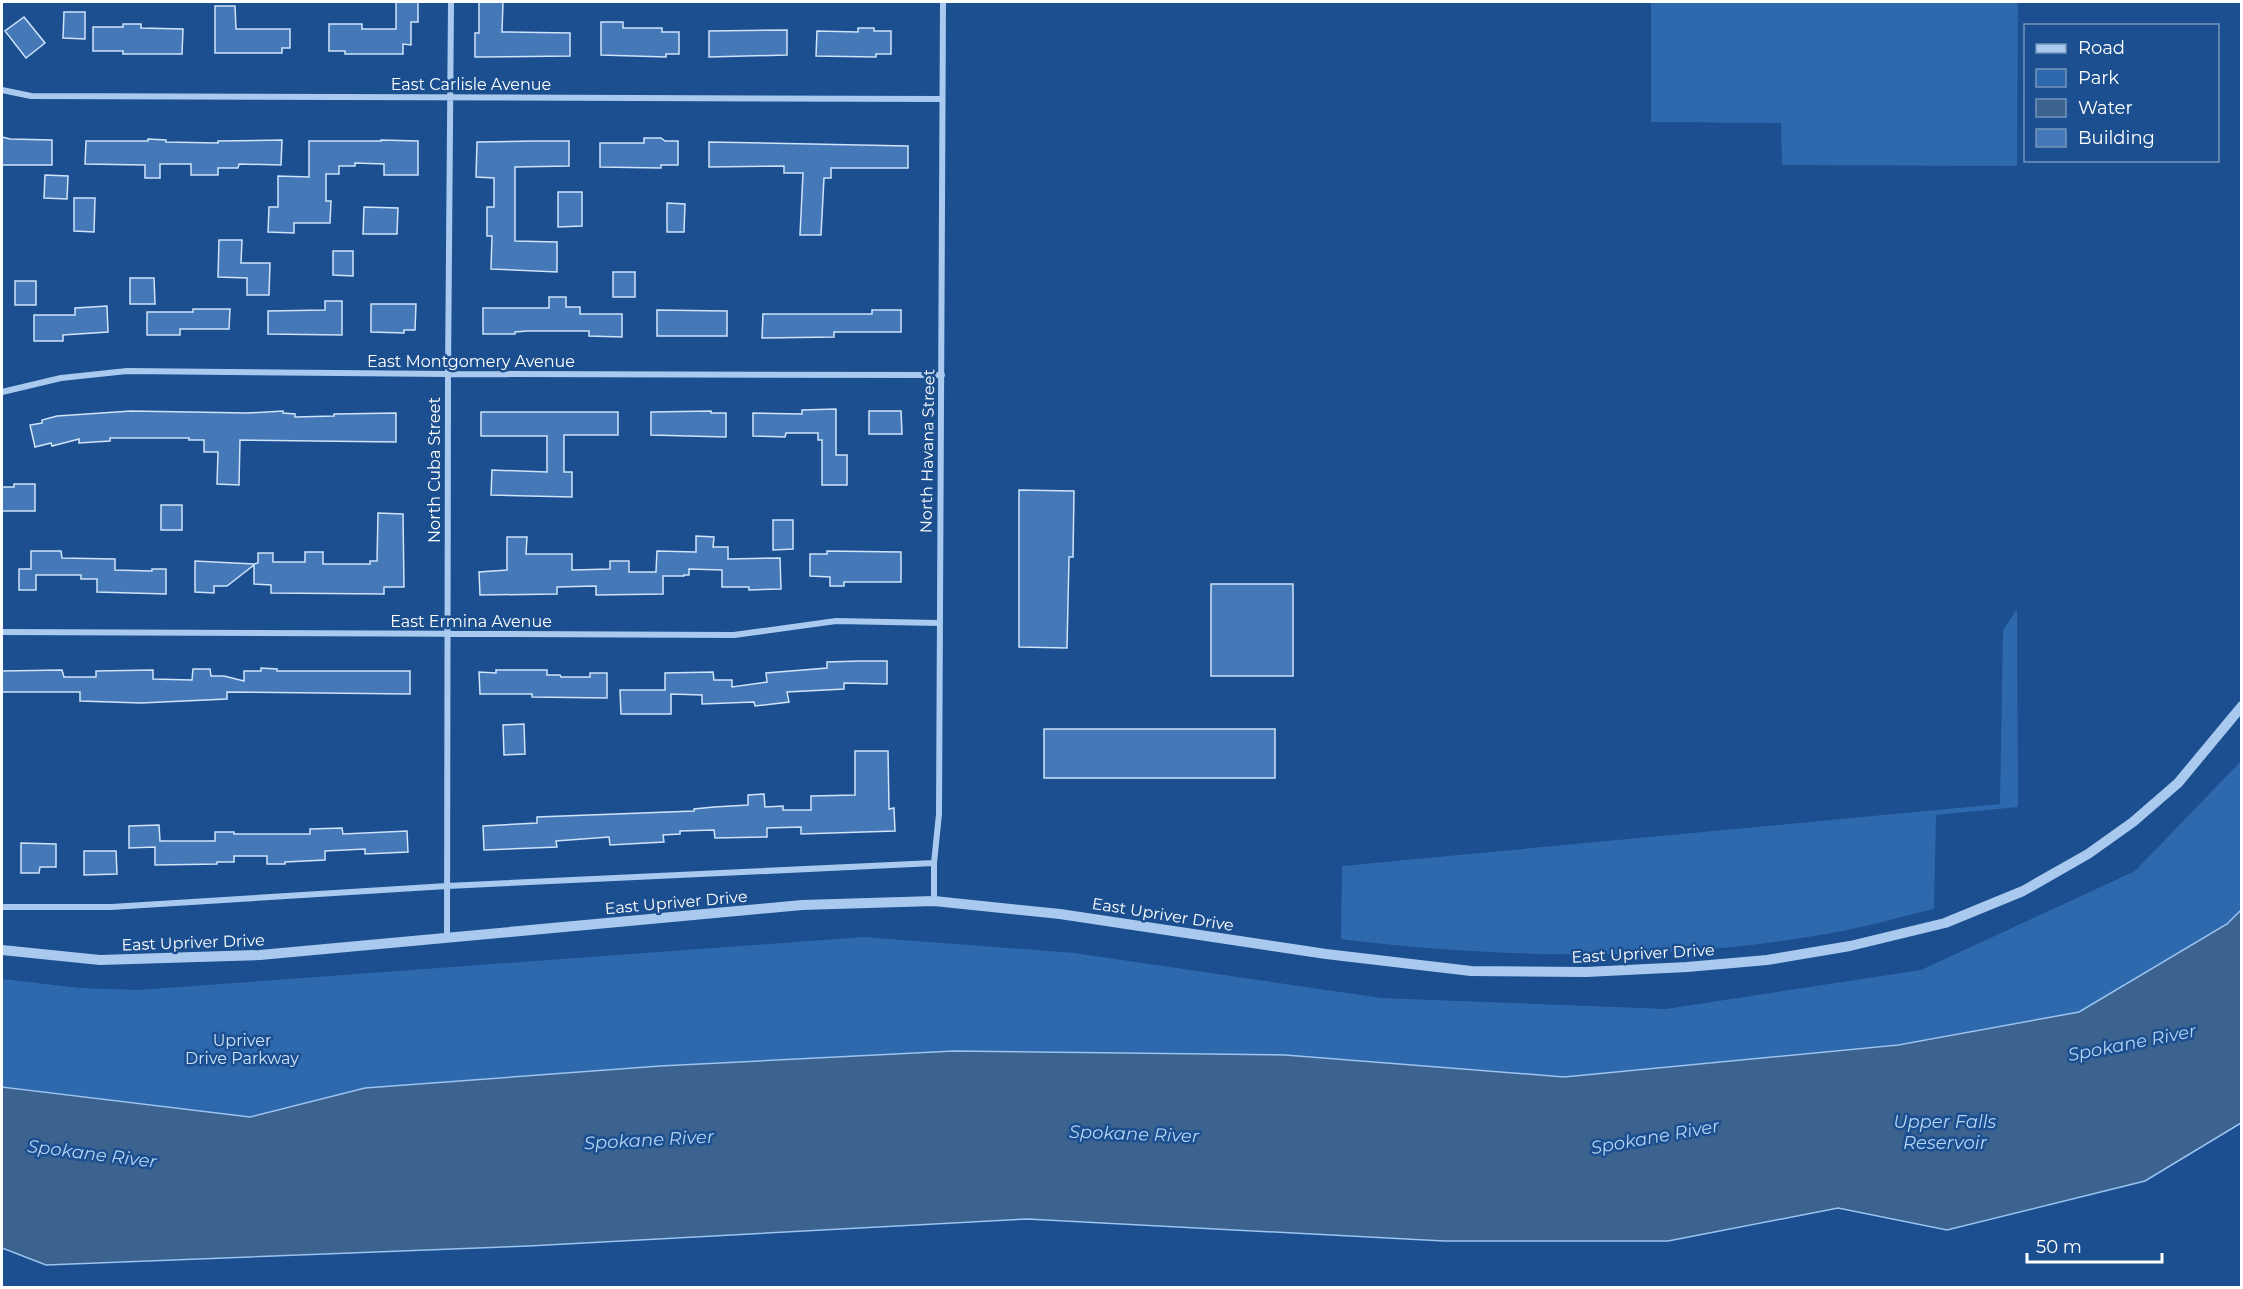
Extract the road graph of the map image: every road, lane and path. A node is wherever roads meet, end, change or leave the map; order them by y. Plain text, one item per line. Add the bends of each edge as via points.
1 (452, 2) edge
2 (942, 2) edge
3 (2, 90) edge
4 (451, 97) junction
5 (942, 99) junction
6 (448, 374) junction
7 (942, 375) junction
8 (2, 392) edge
9 (939, 622) junction
10 (2, 632) edge
11 (448, 634) junction
12 (2241, 706) edge
13 (934, 863) junction
14 (447, 886) junction
15 (934, 901) junction
16 (2, 907) edge
17 (447, 939) junction
18 (2, 950) edge

1 - 4 street, North Cuba Street
2 - 5 street, North Havana Street
3 - 4 street, East Carlisle Avenue via 31,96
4 - 5 street, East Carlisle Avenue
4 - 6 street, North Cuba Street
5 - 7 street, North Havana Street
6 - 7 street, East Montgomery Avenue
6 - 8 street, East Montgomery Avenue via 127,370 61,378
6 - 11 street, North Cuba Street
7 - 9 street, North Havana Street
9 - 11 street, East Ermina Avenue via 836,621 734,634
9 - 13 street, North Havana Street via 939,814
10 - 11 street, East Ermina Avenue
11 - 14 street, North Cuba Street
12 - 15 street, East Upriver Drive via 2178,783 2133,822 2088,854 2023,891 1945,923 1850,946 1767,960 1586,972 1471,971 1326,954 1060,914
13 - 14 street, East Upriver Drive
13 - 15 street, North Havana Street
14 - 16 street, East Upriver Drive via 111,908
14 - 17 street, North Cuba Street
15 - 17 street, East Upriver Drive via 802,905
17 - 18 street, East Upriver Drive via 260,955 100,960

